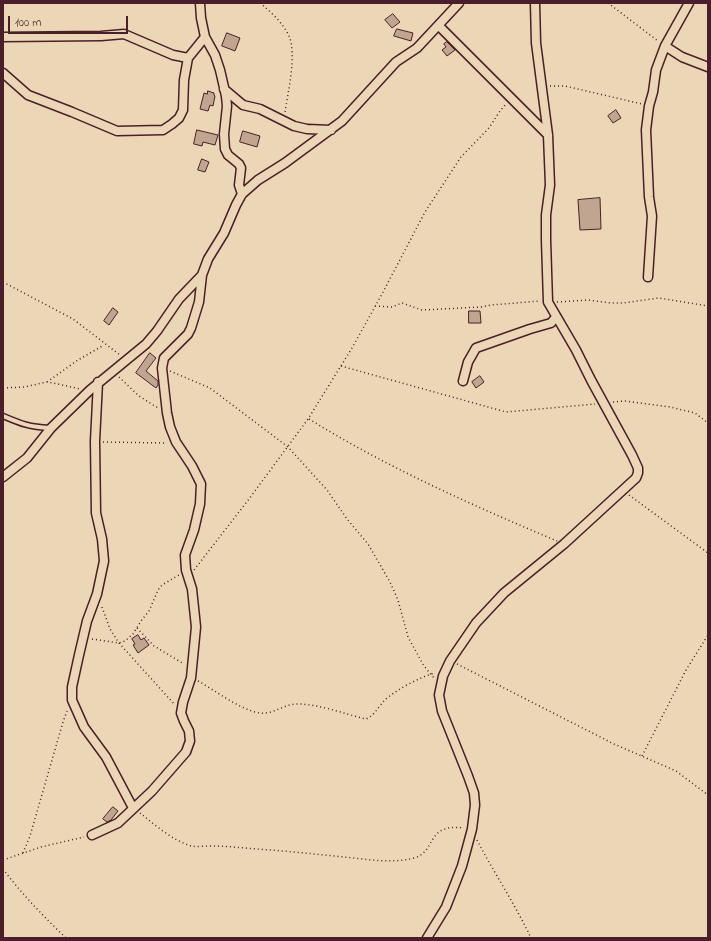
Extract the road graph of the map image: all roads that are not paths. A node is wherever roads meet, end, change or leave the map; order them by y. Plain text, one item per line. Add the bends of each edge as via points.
1 (200, 3) edge
2 (459, 3) edge
3 (535, 3) edge
4 (689, 3) edge
5 (439, 26) junction
6 (3, 37) edge
7 (205, 37) junction
8 (665, 46) junction
9 (188, 58) junction
10 (708, 67) edge
11 (3, 73) edge
12 (224, 89) junction
13 (331, 130) junction
14 (548, 135) junction
15 (242, 194) junction
16 (202, 275) junction
17 (648, 277) dead end
18 (556, 317) junction
19 (463, 381) dead end
20 (98, 382) junction
21 (3, 416) edge
22 (50, 428) junction
23 (3, 477) edge
24 (133, 808) junction
25 (92, 835) road end
26 (427, 938) edge

1 - 7 street
2 - 5 street
3 - 14 street via 536,43
4 - 8 street
5 - 13 street via 417,48 396,62
5 - 14 street
6 - 9 street via 124,34 173,55
7 - 9 street
7 - 12 street via 219,66
8 - 10 street via 682,57
8 - 17 street via 656,70 646,130 652,216
9 - 11 street via 183,110 179,118 163,130 117,131 28,95
12 - 13 street via 243,105 260,109 300,128
12 - 15 street via 227,106 225,149 239,164 239,185
13 - 15 street via 258,180
14 - 18 street via 548,302
15 - 16 street
16 - 20 street via 179,299 146,344
16 - 24 street via 191,328 164,358 162,368 170,427 200,484 200,504 185,555 196,627 192,673 181,713 189,730 190,741 186,752 152,791
18 - 19 street via 544,326 530,328 476,348 468,362
18 - 26 street via 638,468 636,478 564,544 504,593 476,623 445,671 439,695 442,710 474,793 475,805 472,829 462,866 446,907
20 - 22 street
20 - 24 street via 95,441 96,513 104,561 83,638 72,687 72,700 84,727 106,757
21 - 22 lane via 33,427
22 - 23 street via 28,458
24 - 25 street via 118,823

